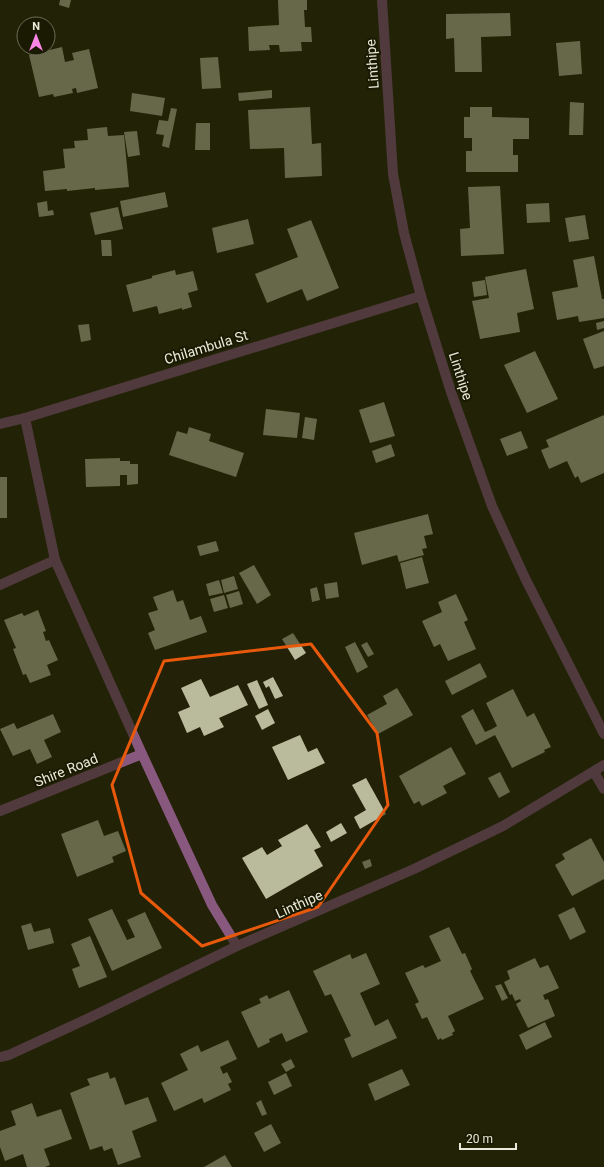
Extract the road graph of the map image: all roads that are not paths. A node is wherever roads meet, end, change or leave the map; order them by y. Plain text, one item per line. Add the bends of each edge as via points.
1 (382, 0) edge
2 (420, 296) junction
3 (25, 418) junction
4 (0, 424) edge
5 (55, 560) junction
6 (0, 585) edge
7 (604, 734) edge
8 (142, 754) junction
9 (604, 766) edge
10 (594, 772) junction
11 (604, 789) edge
12 (0, 811) edge
13 (237, 946) junction
14 (0, 1057) edge

1 - 2 street, Linthipe via 393,174 404,233
2 - 3 street, Chilambula St
2 - 7 street, Linthipe via 492,506 525,578
3 - 4 street, Chilambula St
3 - 5 street
5 - 6 street
5 - 8 street
8 - 12 street, Shire Road
8 - 13 street via 212,905
9 - 10 street, Linthipe
10 - 11 street
10 - 13 street, Linthipe via 503,826 414,869
13 - 14 street, Linthipe via 89,1018

